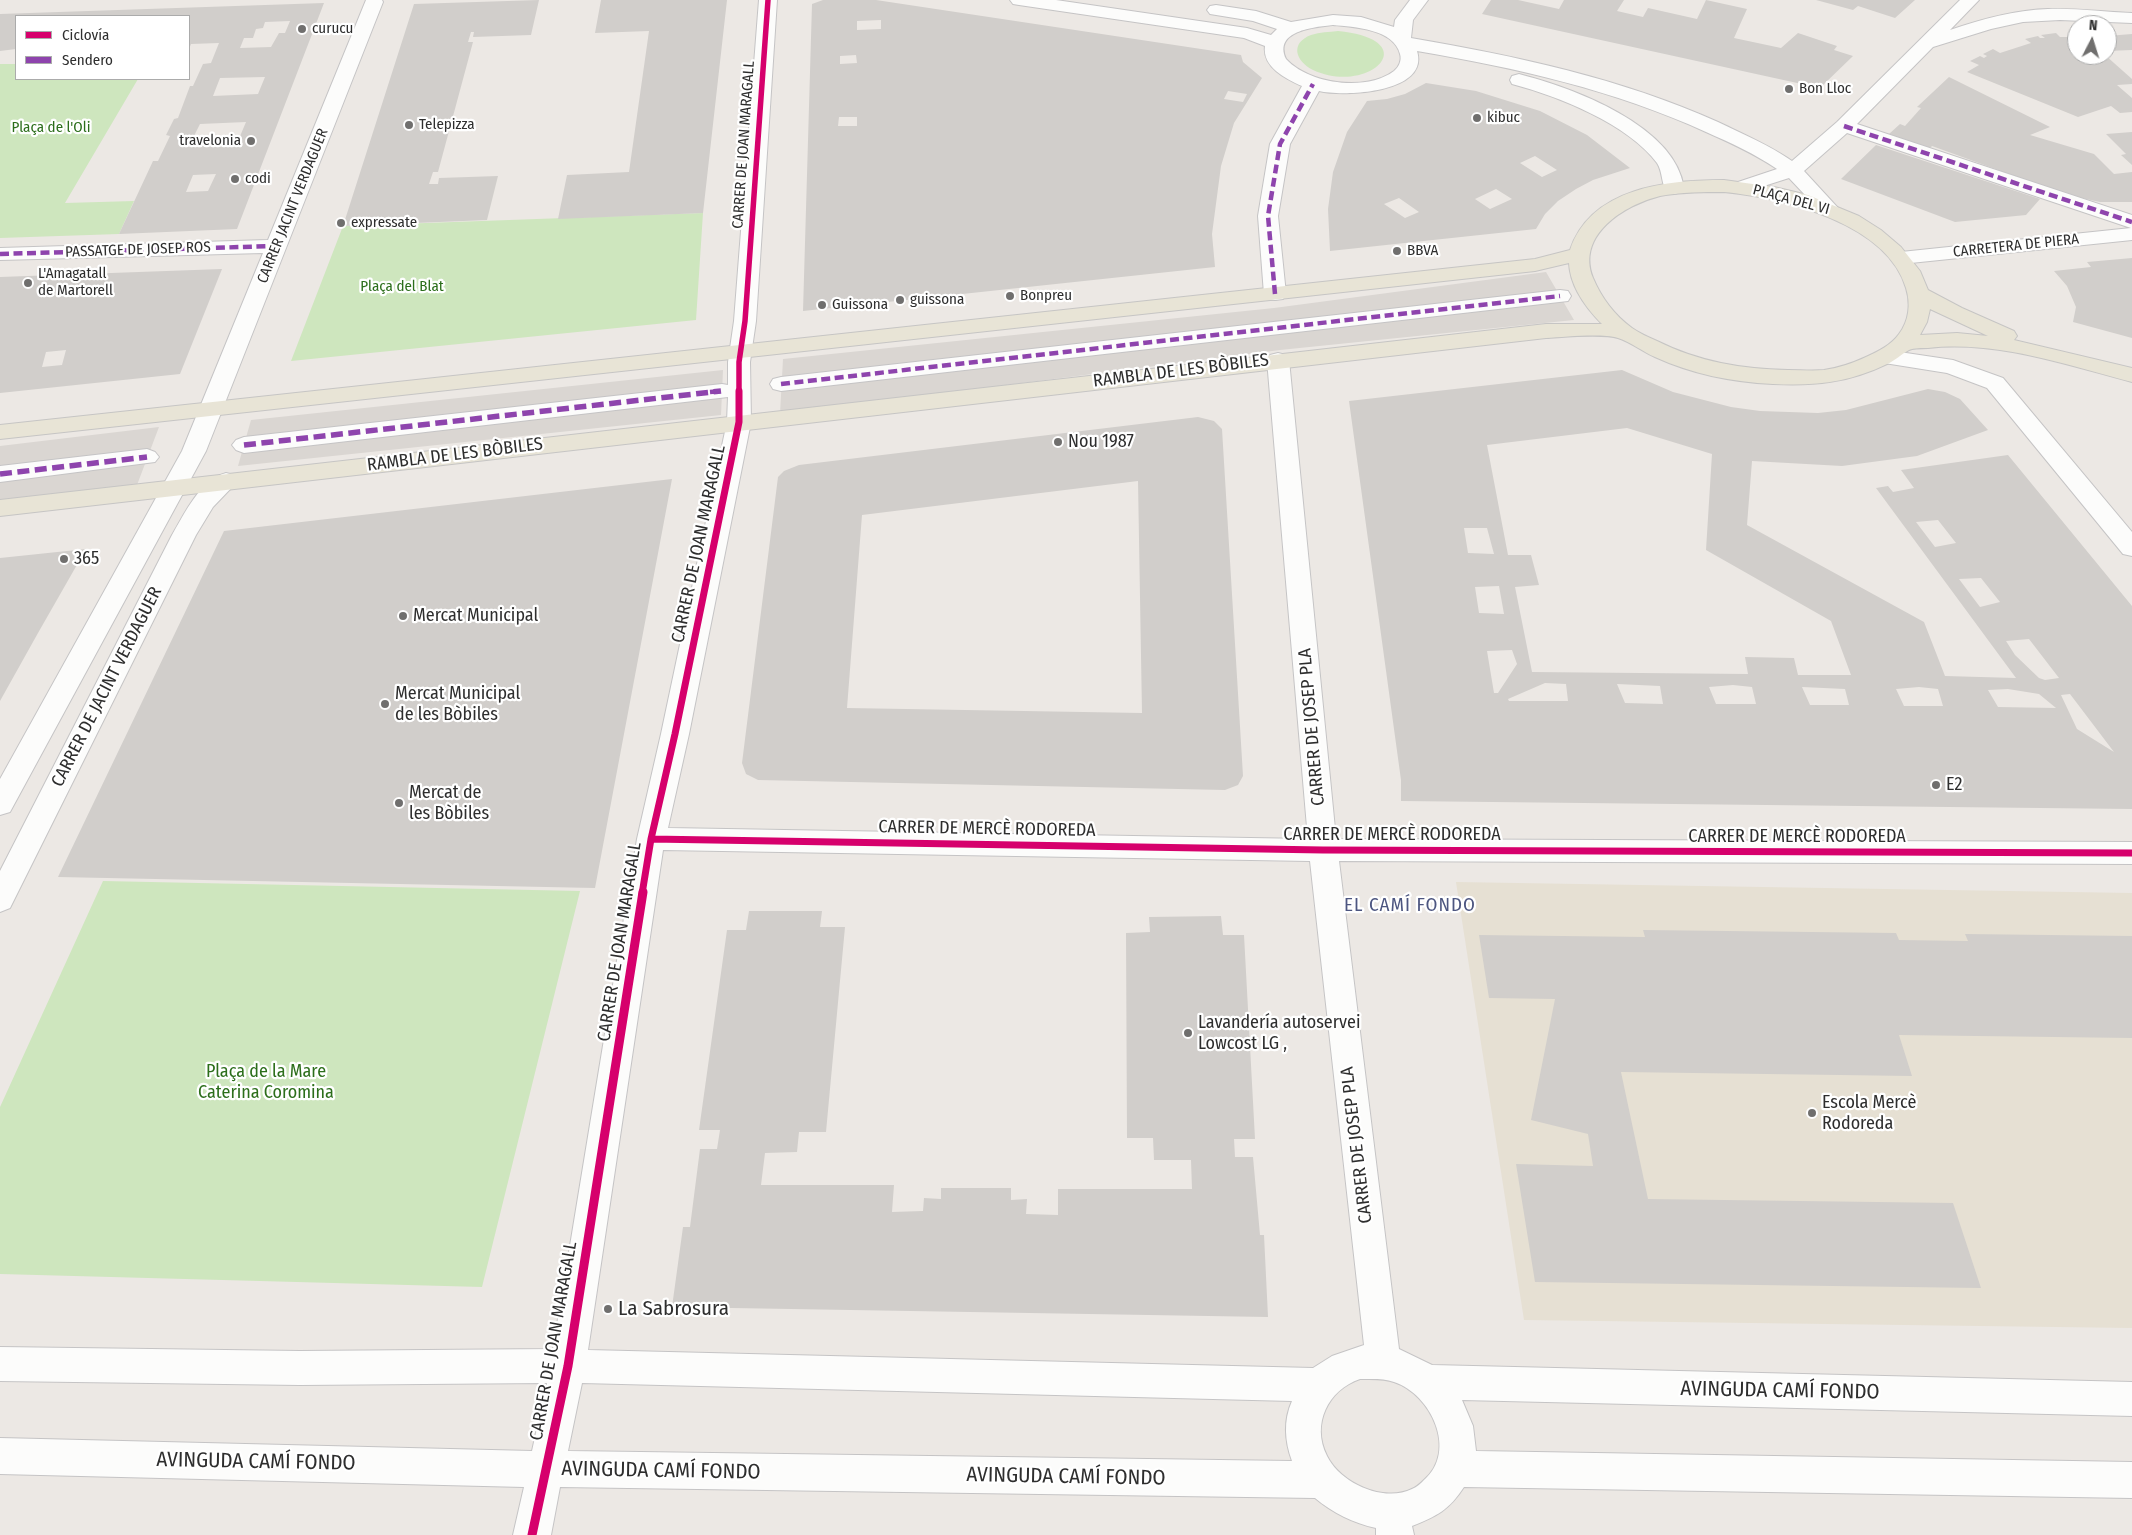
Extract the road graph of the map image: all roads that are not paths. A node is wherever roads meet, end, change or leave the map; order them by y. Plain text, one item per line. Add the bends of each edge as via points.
1 (768, 0) edge
2 (1019, 0) edge
3 (1419, 0) edge
4 (1970, 0) edge
5 (373, 1) edge
6 (1199, 8) dead end
7 (2132, 18) edge
8 (1292, 28) junction
9 (1403, 42) junction
10 (1276, 43) junction
11 (1923, 46) junction
12 (1409, 64) junction
13 (1313, 84) junction
14 (1844, 126) junction
15 (1793, 170) junction
16 (1742, 187) junction
17 (1674, 188) junction
18 (1830, 210) junction
19 (2132, 222) edge
20 (2132, 234) edge
21 (277, 246) junction
22 (0, 254) edge
23 (1578, 254) junction
24 (1901, 258) junction
25 (1918, 293) junction
26 (1275, 294) junction
27 (1560, 296) dead end
28 (1623, 332) junction
29 (1895, 350) junction
30 (741, 352) junction
31 (2042, 352) junction
32 (1278, 360) junction
33 (2132, 375) edge
34 (782, 384) dead end
35 (722, 391) dead end
36 (211, 409) junction
37 (738, 422) junction
38 (0, 432) edge
39 (244, 446) dead end
40 (147, 457) dead end
41 (0, 474) edge
42 (226, 481) junction
43 (172, 488) junction
44 (0, 508) edge
45 (2132, 548) edge
46 (0, 804) edge
47 (652, 839) junction
48 (1323, 850) junction
49 (2132, 854) edge
50 (0, 900) edge
51 (1383, 1362) junction
52 (0, 1364) edge
53 (568, 1366) junction
54 (1427, 1382) junction
55 (1320, 1385) junction
56 (2132, 1399) edge
57 (0, 1456) edge
58 (545, 1469) junction
59 (1454, 1469) junction
60 (1322, 1480) junction
61 (2132, 1480) edge
62 (1394, 1523) edge
63 (532, 1535) edge

1 - 30 street, CARRER DE JOAN MARAGALL
2 - 10 street via 1247,33
3 - 9 street via 1404,20
4 - 11 street
5 - 21 street, CARRER JACINT VERDAGUER
6 - 8 street via 1256,16
7 - 11 street via 2036,15 1972,27
8 - 9 street via 1312,15 1372,25
8 - 10 street
9 - 12 street via 1410,56
9 - 15 street via 1545,69 1629,93 1706,123 1752,145
10 - 13 street via 1274,54 1280,66
11 - 14 street
12 - 13 street via 1402,73 1373,86 1347,88
12 - 17 street via 1467,68 1532,82 1600,111 1644,138 1667,164
13 - 26 street via 1280,144 1268,216
14 - 15 street
14 - 19 street
15 - 16 street
15 - 18 street
16 - 17 main road, PLAÇA DEL VI
16 - 18 main road, PLAÇA DEL VI via 1792,197
17 - 23 main road, PLAÇA DEL VI via 1644,194 1611,208 1588,229
18 - 24 main road, PLAÇA DEL VI via 1875,235
20 - 24 street, CARRETERA DE PIERA
21 - 22 street, PASSATGE DE JOSEP ROS
21 - 36 street, CARRER JACINT VERDAGUER
23 - 26 main road via 1535,265
23 - 28 main road, PLAÇA DEL VI via 1580,279 1594,303
24 - 25 main road, PLAÇA DEL VI
25 - 29 main road, PLAÇA DEL VI via 1920,309 1916,324
25 - 31 main road via 1954,313
26 - 30 main road
27 - 34 street, RAMBLA DE LES BÒBILES
28 - 29 main road, PLAÇA DEL VI via 1660,352 1711,370 1766,377 1823,377 1857,368
28 - 32 main road, RAMBLA DE LES BÒBILES via 1546,331
29 - 31 main road via 1962,339
29 - 45 street via 1995,383
30 - 36 main road
30 - 37 street
31 - 33 main road
32 - 37 main road, RAMBLA DE LES BÒBILES
32 - 48 street, CARRER DE JOSEP PLA
35 - 39 street, RAMBLA DE LES BÒBILES
36 - 38 main road
36 - 43 street via 194,451
37 - 42 main road, RAMBLA DE LES BÒBILES
37 - 47 street, CARRER DE JOAN MARAGALL
40 - 41 street
42 - 43 main road, RAMBLA DE LES BÒBILES
42 - 50 street, CARRER DE JACINT VERDAGUER via 204,502 184,535
43 - 44 main road, RAMBLA DE LES BÒBILES
43 - 46 street, CARRER DE JACINT VERDAGUER
47 - 48 street, CARRER DE MERCÈ RODOREDA
47 - 53 street, CARRER DE JOAN MARAGALL
48 - 49 street, CARRER DE MERCÈ RODOREDA
48 - 51 street, CARRER DE JOSEP PLA
51 - 54 street via 1407,1369
51 - 55 street via 1360,1362 1346,1367
52 - 53 street via 300,1368
53 - 55 street
53 - 58 street, CARRER DE JOAN MARAGALL
54 - 56 street, AVINGUDA CAMÍ FONDO
54 - 59 street via 1444,1401 1455,1423 1458,1446
55 - 60 street via 1307,1406 1304,1431 1309,1457
57 - 58 street, AVINGUDA CAMÍ FONDO
58 - 60 street, AVINGUDA CAMÍ FONDO
58 - 63 street, CARRER DE JOAN MARAGALL
59 - 61 street
59 - 62 street via 1442,1490
60 - 62 street via 1344,1498

